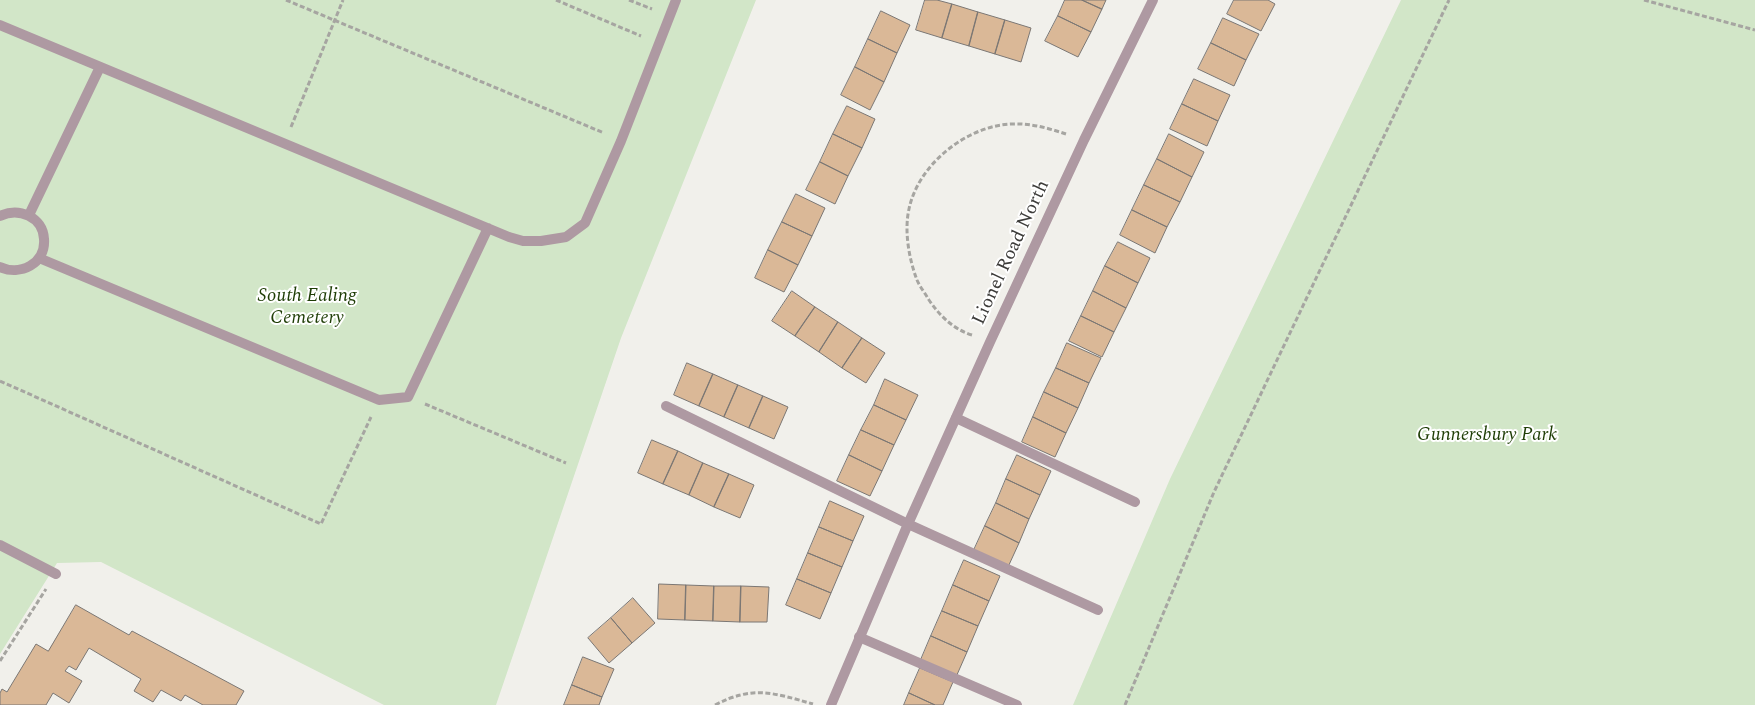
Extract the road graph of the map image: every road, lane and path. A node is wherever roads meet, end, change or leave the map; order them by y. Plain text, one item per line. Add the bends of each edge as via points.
1 (286, 0) edge
2 (343, 0) edge
3 (556, 0) edge
4 (676, 0) edge
5 (1153, 0) edge
6 (1449, 0) edge
7 (1644, 0) edge
8 (334, 20) junction
9 (0, 25) edge
10 (1755, 30) edge
11 (660, 44) junction
12 (100, 67) junction
13 (622, 140) junction
14 (1084, 140) junction
15 (284, 143) junction
16 (28, 215) junction
17 (0, 216) edge
18 (488, 228) junction
19 (39, 258) junction
20 (0, 268) edge
21 (990, 342) junction
22 (0, 381) edge
23 (408, 397) junction
24 (379, 400) junction
25 (666, 406) dead end
26 (956, 418) junction
27 (566, 463) dead end
28 (1135, 502) dead end
29 (908, 524) junction
30 (0, 545) edge
31 (56, 574) joint
32 (1098, 610) dead end
33 (859, 637) junction
34 (0, 661) edge
35 (715, 705) edge
36 (816, 705) edge
37 (831, 705) edge
38 (1017, 705) edge
39 (1125, 705) edge

1 - 8 path
2 - 8 path
3 - 11 path
4 - 11 street
5 - 14 street, Lionel Road North
6 - 39 path via 1214,492
7 - 10 path
8 - 13 path
8 - 15 path
9 - 12 street
11 - 13 street
12 - 15 street
12 - 16 street
13 - 18 street via 585,223 566,238 523,242
14 - 21 street, Lionel Road North
14 - 21 path via 1035,125 1010,124 986,128 946,150 929,168 916,190 908,209 907,233 917,282 933,306 960,332
15 - 18 street
16 - 17 street via 17,212
16 - 19 street via 42,229 44,249
18 - 23 street
19 - 20 street via 21,270
19 - 24 street
21 - 26 street, Lionel Road North
22 - 24 path via 321,524
23 - 24 street
23 - 27 path
25 - 29 street
26 - 28 street
26 - 29 street, Lionel Road North
29 - 32 street
29 - 33 street, Lionel Road North
30 - 31 street
31 - 34 path
33 - 37 street, Lionel Road North
33 - 38 street
35 - 36 path via 734,696 760,692

